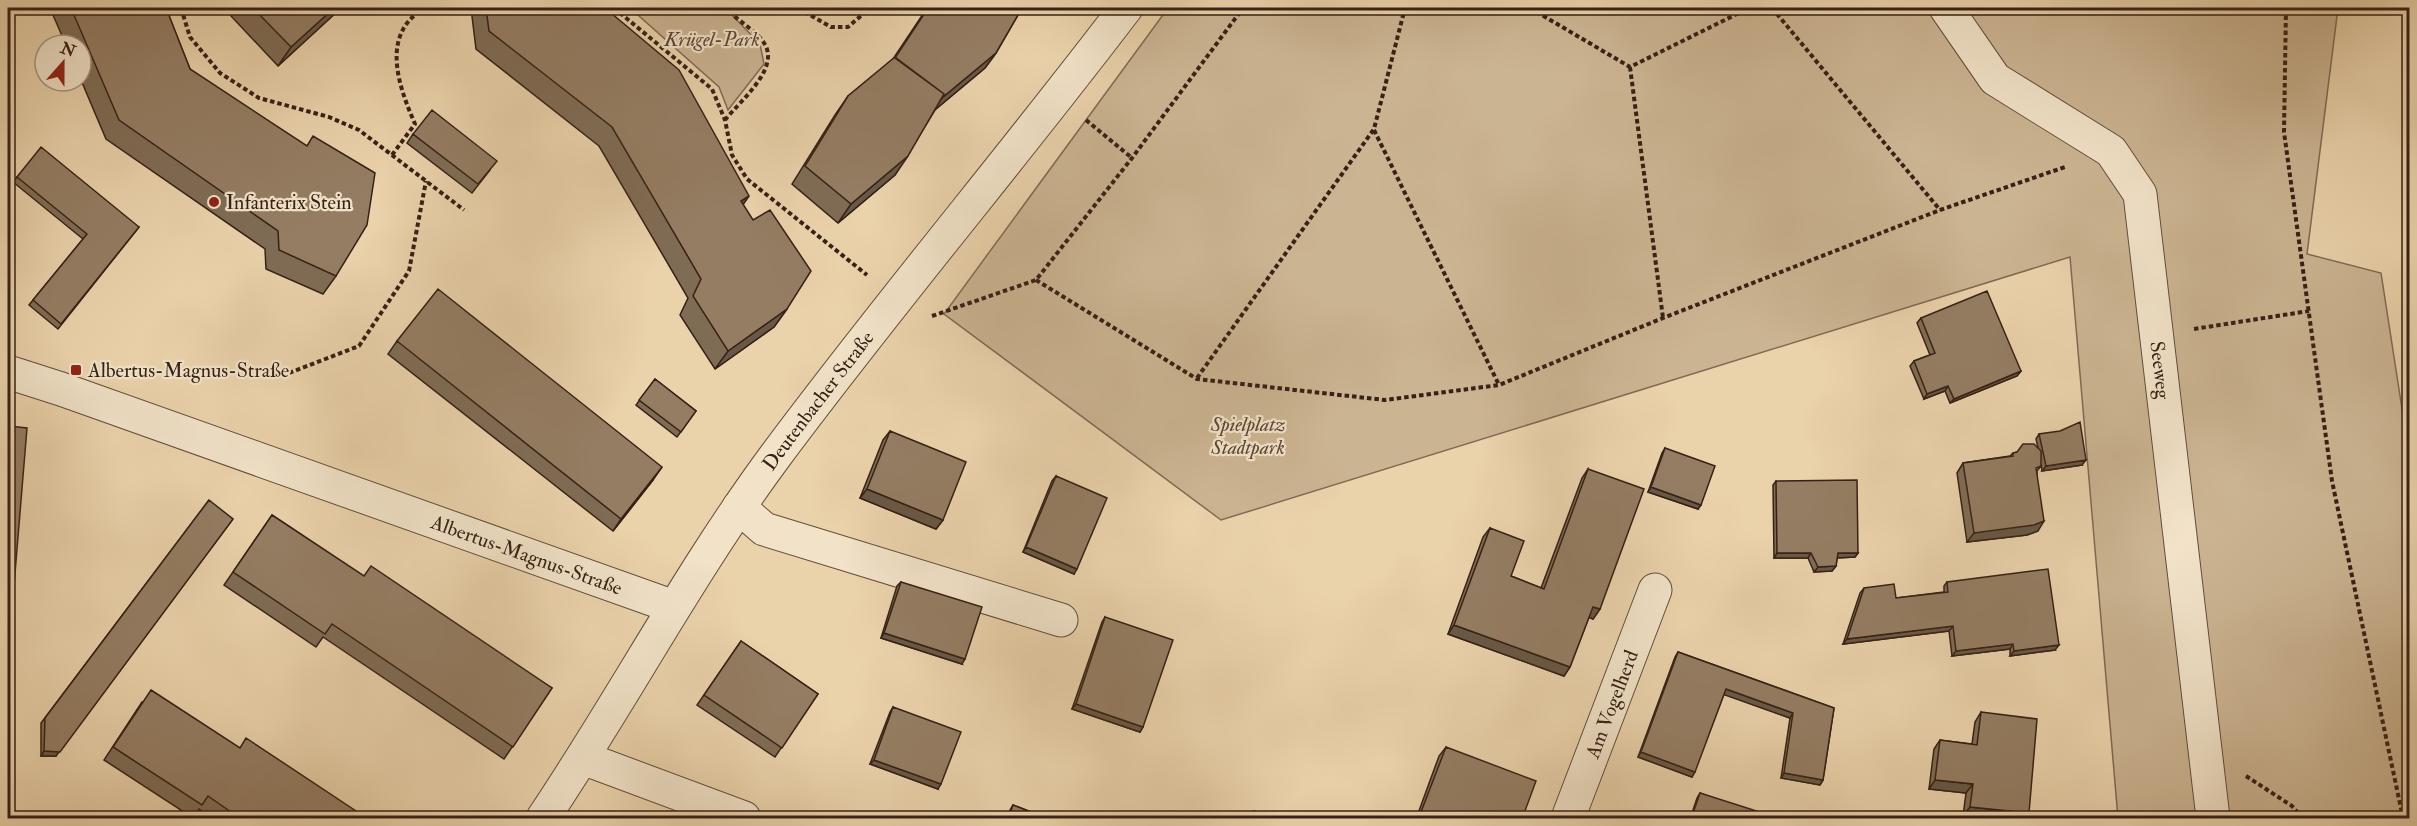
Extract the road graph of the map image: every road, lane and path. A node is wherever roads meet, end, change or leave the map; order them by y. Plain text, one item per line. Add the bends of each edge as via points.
1 (181, 8) edge
2 (424, 8) edge
3 (614, 8) edge
4 (734, 8) edge
5 (798, 8) edge
6 (870, 8) edge
7 (1243, 8) edge
8 (1405, 8) edge
9 (1530, 8) edge
10 (1749, 8) edge
11 (1772, 8) edge
12 (1946, 8) edge
13 (2286, 8) edge
14 (1120, 9) edge
15 (1630, 67) junction
16 (1058, 99) junction
17 (725, 120) junction
18 (1374, 129) junction
19 (2111, 151) junction
20 (392, 155) junction
21 (1132, 158) junction
22 (426, 181) junction
23 (464, 210) dead end
24 (1940, 210) junction
25 (1036, 280) junction
26 (896, 298) junction
27 (2309, 311) junction
28 (1663, 318) junction
29 (2156, 335) junction
30 (8, 372) edge
31 (289, 373) dead end
32 (1197, 379) junction
33 (1499, 385) junction
34 (739, 507) junction
35 (1655, 590) dead end
36 (674, 607) junction
37 (1061, 620) dead end
38 (2206, 750) junction
39 (583, 758) junction
40 (543, 819) edge
41 (744, 819) edge
42 (1568, 819) edge
43 (2213, 819) edge
44 (2302, 819) edge
45 (2403, 819) edge

1 - 20 path via 190,37 220,73 259,98 329,117 359,130
2 - 20 path via 402,34 395,62 398,85 415,124
3 - 17 path via 712,89
4 - 17 path via 733,15 763,40 770,54 766,69
5 - 6 path via 831,27 848,27
7 - 21 path
8 - 18 path
9 - 15 path
10 - 15 path
11 - 24 path
12 - 19 street, Seeweg via 1995,79
13 - 27 path via 2284,132
14 - 16 street, Deutenbacher Straße
15 - 28 path
16 - 21 path
16 - 26 street, Deutenbacher Straße
17 - 26 path via 732,156 747,179
18 - 32 path
18 - 33 path
19 - 24 path
19 - 29 street, Seeweg via 2140,194
20 - 22 path
21 - 25 path
22 - 23 path
22 - 31 path via 409,271 359,346
24 - 28 path
25 - 26 path via 919,320
25 - 32 path
26 - 34 street, Deutenbacher Straße
27 - 29 path
27 - 45 path via 2332,481
28 - 33 path
29 - 38 street, Seeweg
30 - 36 street, Albertus-Magnus-Straße
32 - 33 path via 1385,400
34 - 36 street, Deutenbacher Straße
34 - 37 street via 764,530
35 - 42 street, Am Vogelherd
36 - 39 street, Deutenbacher Straße
38 - 43 street, Seeweg
38 - 44 path via 2292,806
39 - 40 street, Deutenbacher Straße
39 - 41 street

